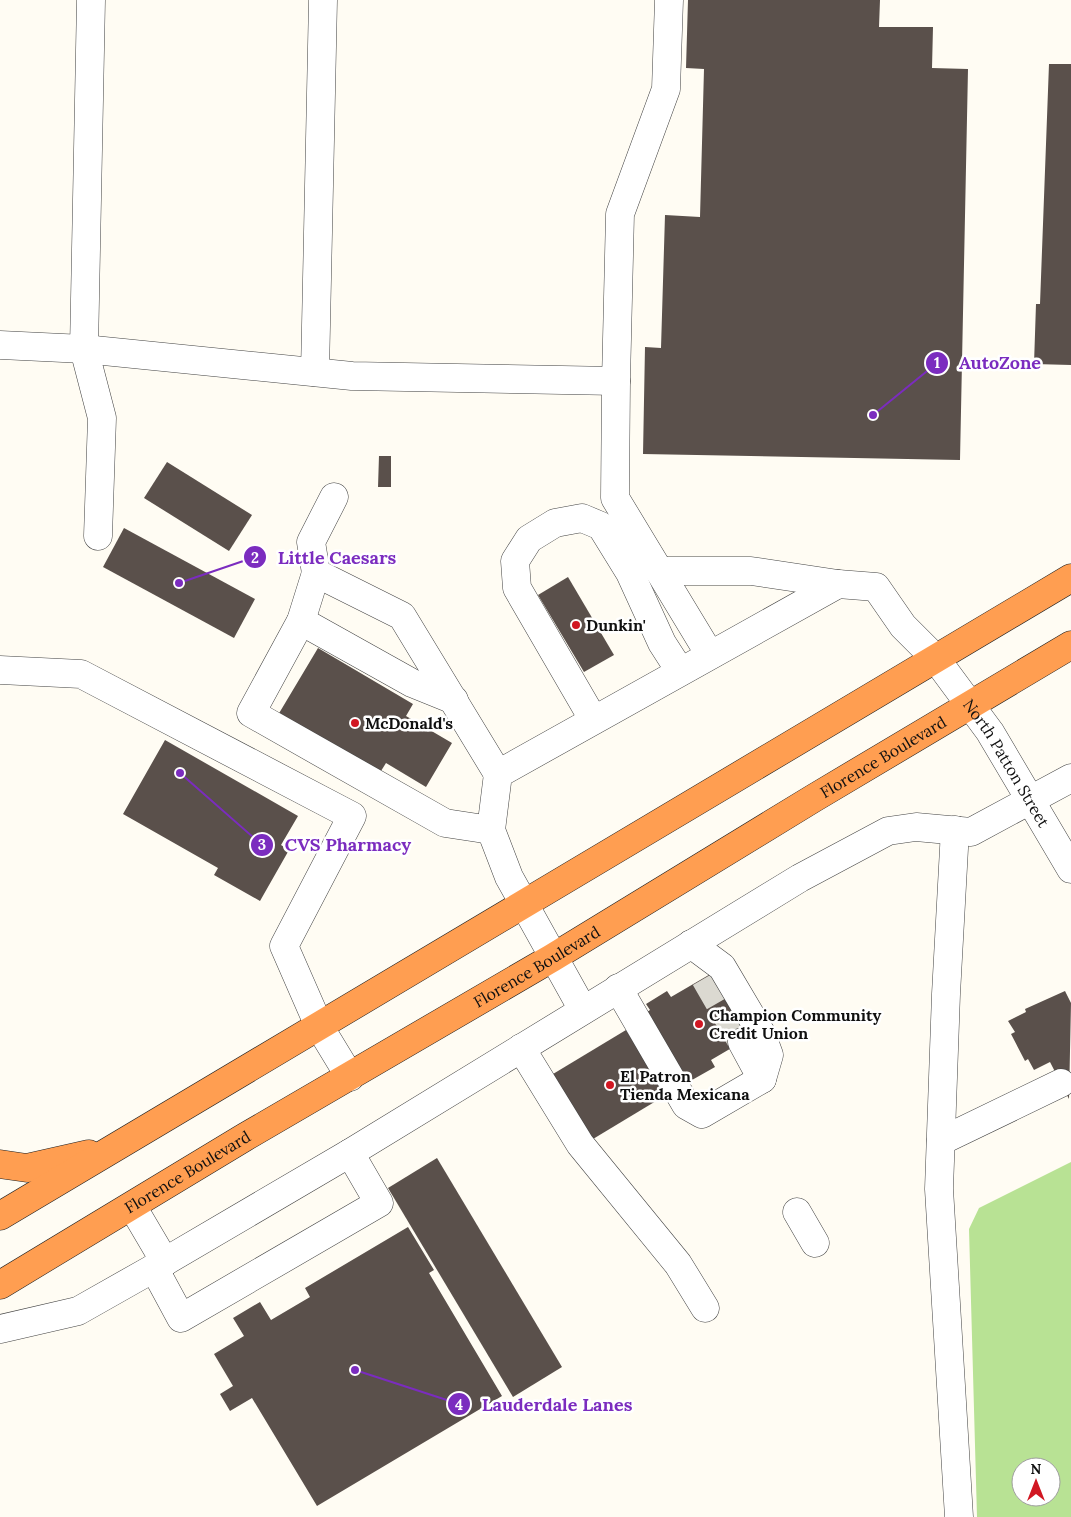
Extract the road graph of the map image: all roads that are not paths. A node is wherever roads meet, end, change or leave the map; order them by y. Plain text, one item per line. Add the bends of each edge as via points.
1 (91, 0) edge
2 (323, 0) edge
3 (669, 0) edge
4 (0, 345) edge
5 (84, 349) junction
6 (315, 372) junction
7 (616, 381) junction
8 (334, 497) dead end
9 (98, 536) dead end
10 (658, 571) junction
11 (316, 574) junction
12 (1071, 578) edge
13 (838, 584) junction
14 (301, 621) junction
15 (1071, 645) edge
16 (710, 655) junction
17 (936, 659) junction
18 (0, 670) edge
19 (680, 672) junction
20 (454, 700) junction
21 (971, 706) junction
22 (593, 719) junction
23 (498, 774) junction
24 (1071, 778) edge
25 (1030, 799) junction
26 (491, 830) junction
27 (955, 830) junction
28 (1071, 869) edge
29 (523, 904) junction
30 (691, 944) junction
31 (552, 958) junction
32 (705, 978) tunnel mouth
33 (618, 988) junction
34 (583, 1010) junction
35 (319, 1026) junction
36 (742, 1042) tunnel mouth
37 (521, 1048) junction
38 (350, 1077) junction
39 (762, 1079) junction
40 (1061, 1083) dead end
41 (941, 1141) junction
42 (112, 1149) junction
43 (350, 1153) junction
44 (0, 1164) edge
45 (132, 1206) junction
46 (797, 1212) dead end
47 (0, 1216) edge
48 (815, 1243) dead end
49 (160, 1265) junction
50 (0, 1285) edge
51 (705, 1308) dead end
52 (0, 1329) edge
53 (959, 1517) edge

1 - 5 street
2 - 6 street
3 - 7 street via 666,89 620,214
4 - 5 street
5 - 6 street
5 - 9 street via 102,418
6 - 7 street via 352,376
7 - 10 street via 615,498
8 - 11 street via 312,542
10 - 13 street via 751,570
10 - 16 street
11 - 14 street
11 - 20 street via 402,616
12 - 17 highway
13 - 16 street
13 - 17 street, North Patton Street via 876,587 903,626
14 - 20 street via 412,683
14 - 26 street via 251,714 445,823
15 - 21 highway, Florence Boulevard
16 - 19 street
17 - 21 street, North Patton Street
17 - 29 highway
18 - 35 street via 81,674 352,816 284,946
19 - 22 street
19 - 22 street via 662,643 630,573 601,526 582,518 554,524 529,539 515,561 517,588
20 - 23 street
21 - 25 street, North Patton Street
21 - 31 highway, Florence Boulevard
22 - 23 street
23 - 26 street
24 - 25 street
25 - 27 street via 971,832
25 - 28 street, North Patton Street
26 - 29 street
27 - 30 street via 916,827 888,831 800,878
27 - 41 street
29 - 31 street
29 - 35 highway
30 - 32 street
30 - 33 street
30 - 39 street via 722,967 761,1033 769,1055
31 - 34 street
31 - 38 highway, Florence Boulevard
33 - 34 street
33 - 39 street via 686,1105 702,1114
34 - 37 street
35 - 38 street
35 - 42 highway
36 - 39 street
37 - 43 street
37 - 51 street via 580,1144 678,1264
38 - 45 highway, Florence Boulevard
40 - 41 street
41 - 53 street via 939,1188
42 - 44 highway via 27,1168
42 - 47 highway
43 - 49 street
43 - 49 street via 379,1203 181,1318
45 - 49 street
45 - 50 highway, Florence Boulevard
46 - 48 street
49 - 52 street via 78,1311

